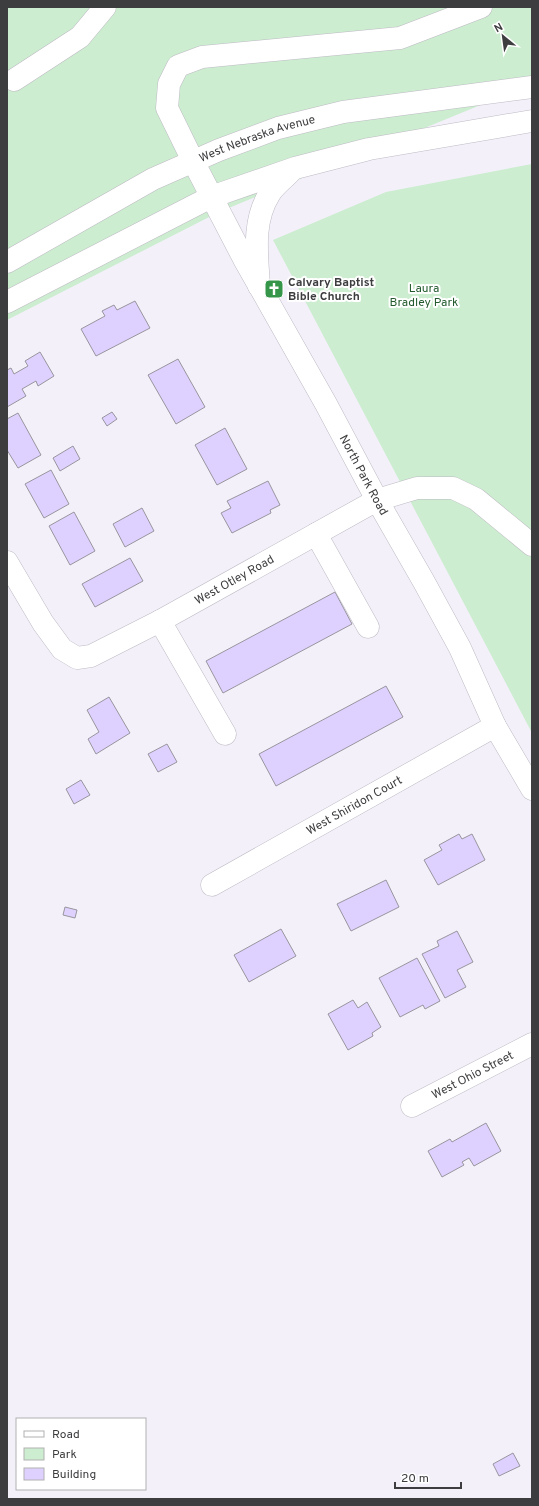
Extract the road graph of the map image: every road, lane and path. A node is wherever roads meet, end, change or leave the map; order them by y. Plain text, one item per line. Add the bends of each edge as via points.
1 (105, 7) edge
2 (481, 7) edge
3 (14, 80) dead end
4 (532, 87) edge
5 (532, 121) edge
6 (193, 161) junction
7 (295, 168) junction
8 (211, 198) junction
9 (7, 262) edge
10 (259, 286) junction
11 (7, 302) edge
12 (377, 500) junction
13 (316, 534) junction
14 (532, 545) edge
15 (7, 562) edge
16 (160, 621) junction
17 (368, 627) dead end
18 (495, 726) junction
19 (225, 734) dead end
20 (532, 789) edge
21 (212, 885) dead end
22 (532, 1044) edge
23 (412, 1106) dead end

1 - 3 street via 80,37
2 - 6 street, North Park Road via 400,38 202,57 178,66 169,84 168,108
4 - 6 street, West Nebraska Avenue via 343,112 278,128
5 - 7 street via 369,149
6 - 8 street, North Park Road
6 - 9 street, West Nebraska Avenue via 153,180
7 - 8 street
7 - 10 street via 271,192 262,208 256,236
8 - 10 street, North Park Road
8 - 11 street
10 - 12 street, North Park Road
12 - 13 street, West Otley Road
12 - 14 street, West Otley Road via 417,488 453,488 476,499
12 - 18 street, North Park Road via 460,648
13 - 16 street, West Otley Road
13 - 17 street
15 - 16 street, West Otley Road via 43,623 62,649 77,658 91,656
16 - 19 street
18 - 20 street, North Park Road
18 - 21 street, West Shiridon Court
22 - 23 street, West Ohio Street

